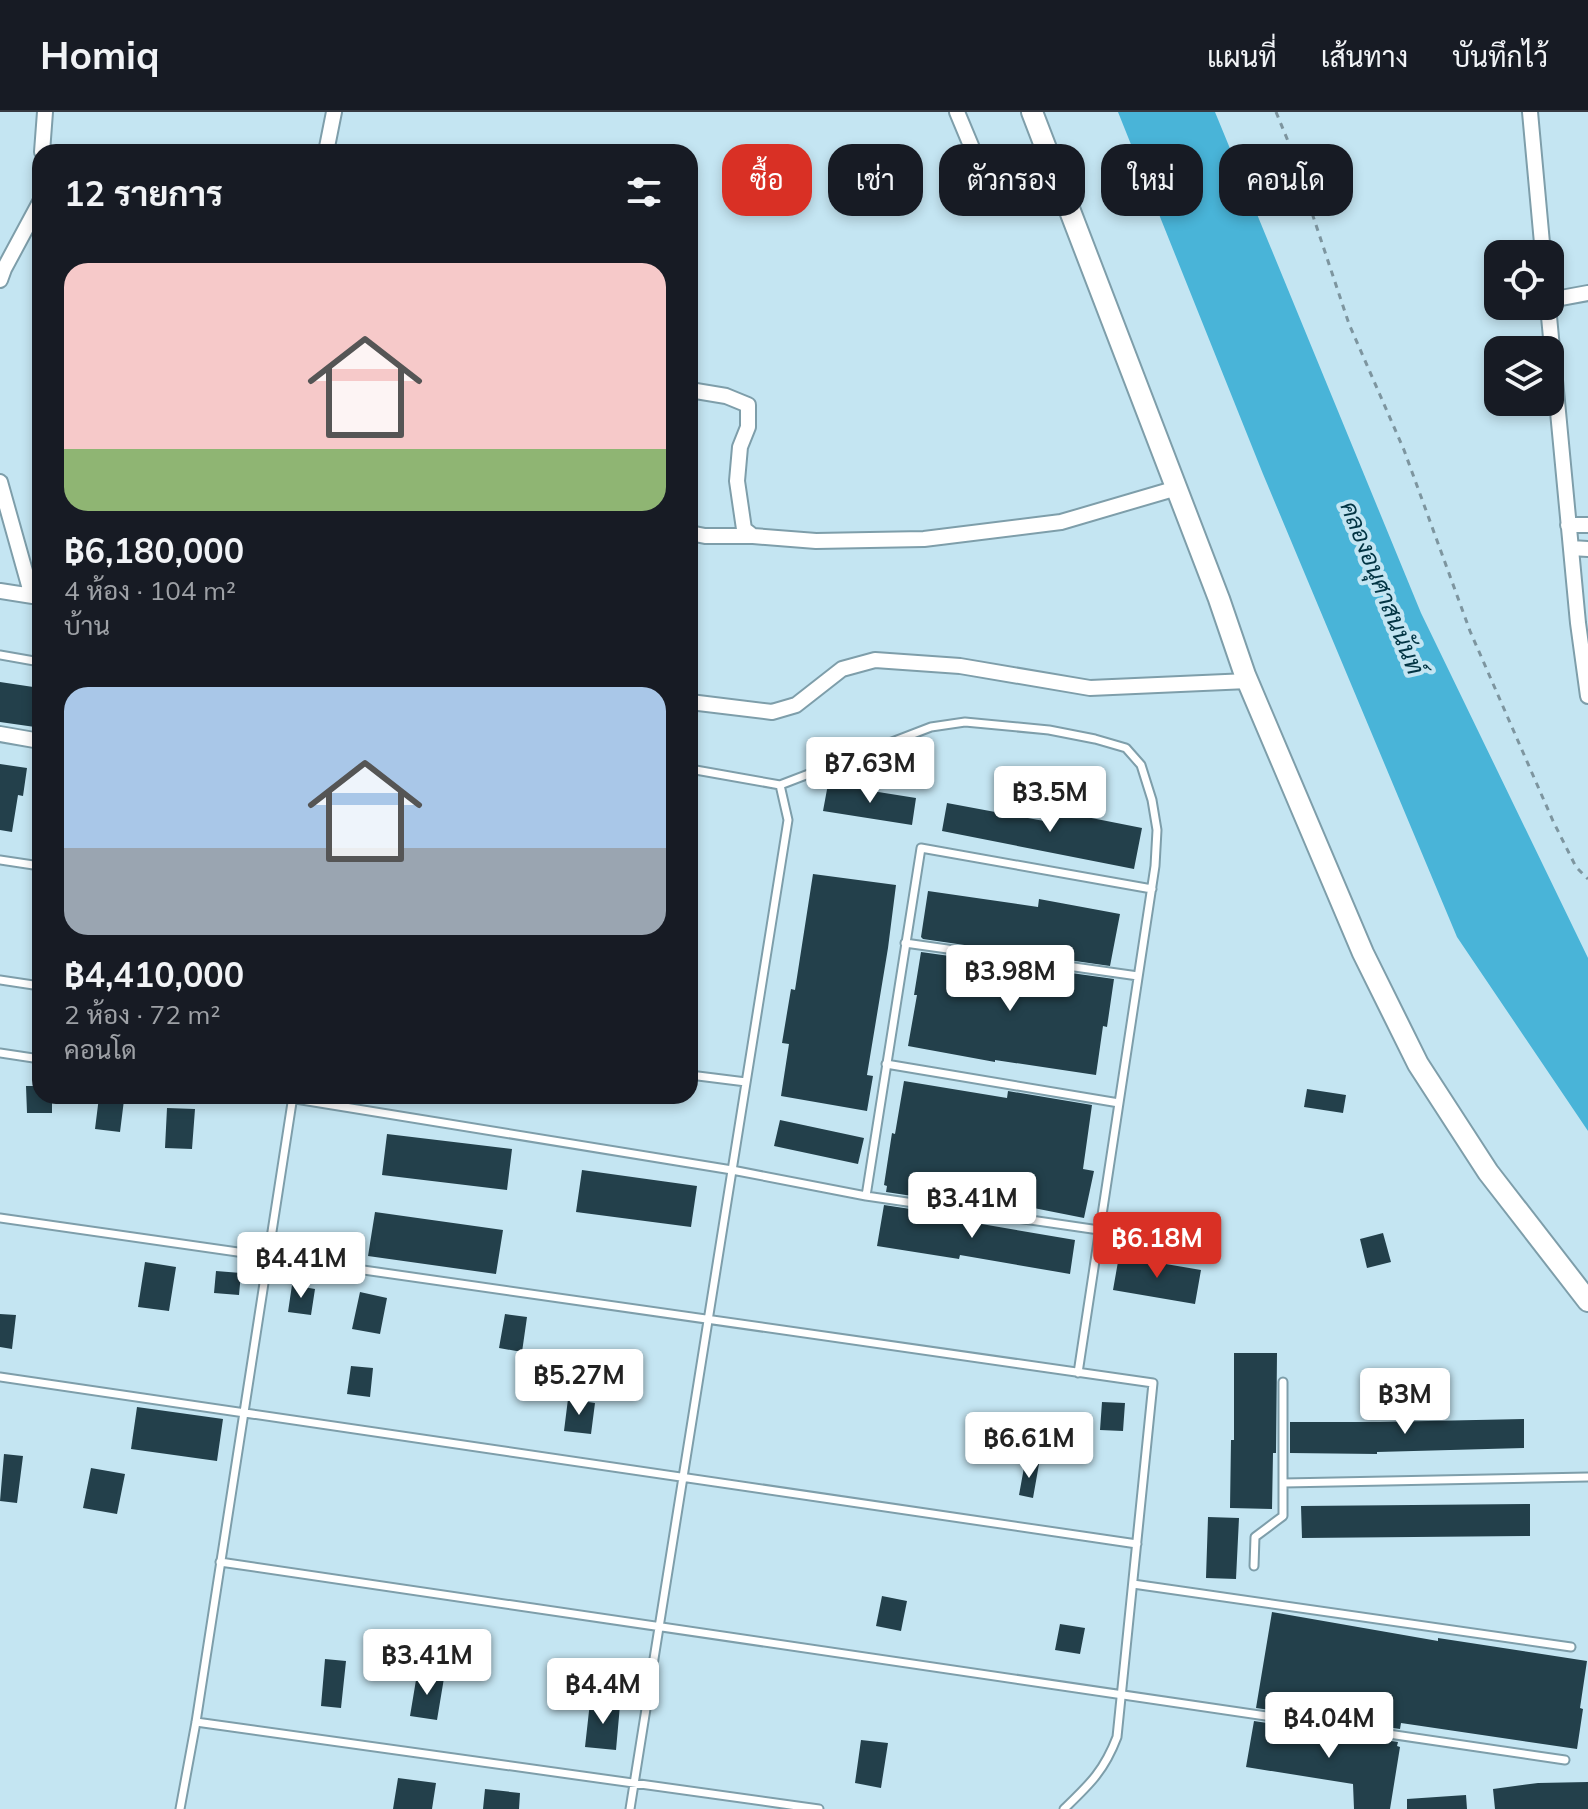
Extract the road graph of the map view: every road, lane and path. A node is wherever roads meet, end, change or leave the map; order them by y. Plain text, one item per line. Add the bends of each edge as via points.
1 (45, 112) edge
2 (334, 112) edge
3 (957, 112) edge
4 (1032, 112) edge
5 (1276, 112) edge
6 (1530, 112) edge
7 (43, 144) edge
8 (328, 144) edge
9 (970, 144) edge
10 (32, 217) edge
11 (1542, 240) edge
12 (1, 273) edge
13 (1588, 293) edge
14 (1564, 297) edge
15 (1549, 320) edge
16 (698, 391) edge
17 (0, 482) edge
18 (1177, 488) junction
19 (1568, 525) junction
20 (1588, 525) edge
21 (698, 535) edge
22 (753, 536) junction
23 (1571, 548) junction
24 (1588, 549) edge
25 (32, 583) edge
26 (0, 591) edge
27 (32, 595) edge
28 (0, 655) edge
29 (1585, 659) edge
30 (32, 661) edge
31 (1248, 681) junction
32 (1588, 696) edge
33 (698, 703) edge
34 (0, 734) edge
35 (32, 740) edge
36 (698, 770) edge
37 (780, 785) junction
38 (0, 860) edge
39 (32, 865) edge
40 (1588, 879) edge
41 (1152, 889) junction
42 (905, 943) junction
43 (1138, 976) junction
44 (0, 980) edge
45 (32, 985) edge
46 (0, 1053) edge
47 (32, 1058) edge
48 (886, 1064) junction
49 (698, 1076) edge
50 (746, 1082) junction
51 (1119, 1103) junction
52 (292, 1104) edge
53 (335, 1104) edge
54 (732, 1170) junction
55 (866, 1196) junction
56 (0, 1218) edge
57 (1099, 1230) junction
58 (268, 1257) junction
59 (1588, 1301) edge
60 (708, 1319) junction
61 (1078, 1373) junction
62 (0, 1377) edge
63 (1283, 1382) dead end
64 (244, 1413) junction
65 (683, 1477) junction
66 (1588, 1477) edge
67 (1284, 1483) junction
68 (1137, 1544) junction
69 (220, 1562) junction
70 (1254, 1566) dead end
71 (1133, 1584) junction
72 (659, 1627) junction
73 (1571, 1647) dead end
74 (1121, 1695) junction
75 (196, 1722) junction
76 (1565, 1760) dead end
77 (635, 1783) junction
78 (180, 1809) edge
79 (630, 1809) edge
80 (819, 1809) edge
81 (1064, 1809) edge

1 - 7 street
2 - 8 street
3 - 9 street
4 - 18 main road
5 - 40 path via 1349,324 1404,450 1470,631 1553,821 1576,867
6 - 11 street
10 - 12 street
13 - 14 street
15 - 19 street
16 - 22 street via 748,405 737,481 744,529
17 - 25 street
18 - 22 street via 1061,522 924,539
18 - 31 main road
19 - 20 street
19 - 23 street
21 - 22 street
23 - 24 street
23 - 29 street
26 - 27 street
28 - 30 lane
29 - 32 street
31 - 33 street via 1090,688 960,666 875,660 842,669 796,705 772,712
31 - 59 main road via 1363,953 1418,1064 1488,1172
34 - 35 street
36 - 37 lane
37 - 41 lane via 931,727 965,722 1095,739 1126,748 1141,765 1157,830
37 - 50 lane via 788,820
38 - 39 lane
41 - 42 lane via 921,848
41 - 43 lane
42 - 43 lane
42 - 48 lane
43 - 51 lane
44 - 45 lane
46 - 47 lane
48 - 51 lane
48 - 55 lane
49 - 50 lane
50 - 54 lane
51 - 57 lane
52 - 58 lane
53 - 54 lane
54 - 55 lane
54 - 60 lane
55 - 57 lane
56 - 58 lane
57 - 61 lane
58 - 60 lane
58 - 64 lane
60 - 61 lane
60 - 65 lane
61 - 68 lane via 1153,1383
62 - 64 lane
63 - 67 lane
64 - 65 lane
64 - 69 lane
65 - 68 lane
65 - 72 lane
66 - 67 lane
67 - 70 lane via 1283,1516 1255,1537
68 - 71 lane
69 - 72 lane
69 - 75 lane
71 - 73 lane
71 - 74 lane
72 - 74 lane
72 - 77 lane
74 - 76 lane
74 - 81 lane via 1117,1737 1108,1759
75 - 77 lane
75 - 78 lane
77 - 79 lane
77 - 80 lane

